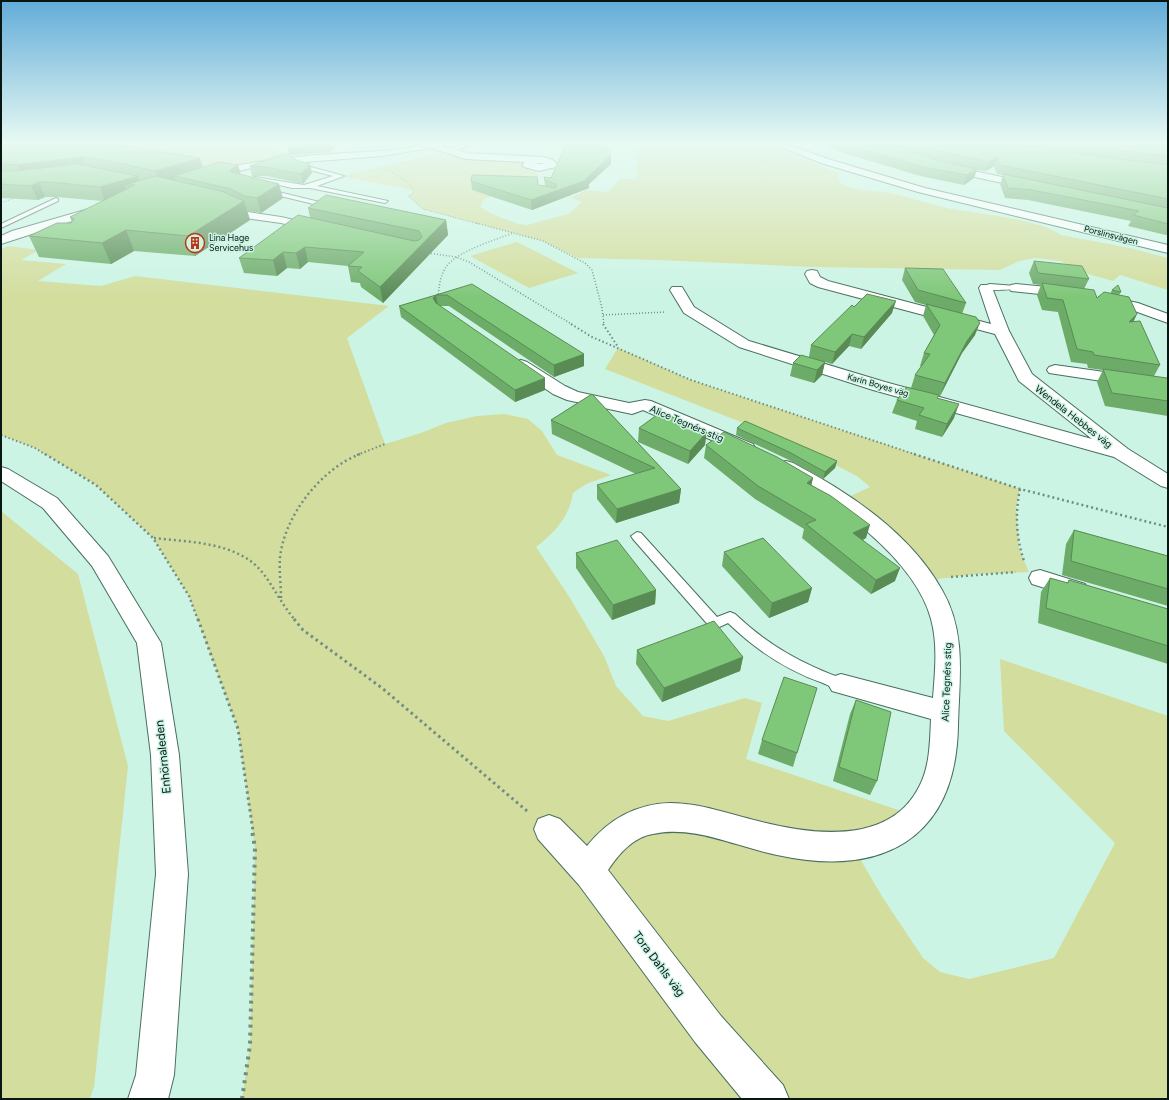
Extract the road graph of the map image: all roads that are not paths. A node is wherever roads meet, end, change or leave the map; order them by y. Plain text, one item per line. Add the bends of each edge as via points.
1 (286, 195) edge
2 (325, 195) edge
3 (357, 195) edge
4 (941, 195) edge
5 (56, 200) edge
6 (311, 201) junction
7 (384, 201) dead end
8 (208, 202) edge
9 (107, 207) edge
10 (336, 207) edge
11 (1, 226) edge
12 (1, 230) edge
13 (332, 231) edge
14 (16, 234) junction
15 (46, 238) edge
16 (1, 240) edge
17 (1168, 249) edge
18 (812, 274) dead end
19 (986, 288) joint
20 (1016, 288) joint
21 (676, 290) dead end
22 (1168, 320) edge
23 (1001, 331) junction
24 (510, 358) edge
25 (1055, 370) dead end
26 (1168, 386) edge
27 (1121, 453) junction
28 (1, 473) edge
29 (1168, 482) edge
30 (637, 536) dead end
31 (1030, 572) road end
32 (1100, 597) edge
33 (841, 684) joint
34 (945, 712) junction
35 (548, 829) road end
36 (588, 872) junction
37 (148, 1099) edge
38 (769, 1099) edge

1 - 6 lane
2 - 6 lane
3 - 7 lane
4 - 17 street, Porslinsvägen
5 - 11 lane
6 - 10 lane
8 - 13 street via 245,215
9 - 14 street
12 - 14 lane
14 - 15 street
14 - 16 street
18 - 23 street via 815,280 822,284
19 - 20 lane
19 - 23 street, Wendela Hebbes väg
20 - 22 street via 1084,296 1133,306
21 - 27 street, Karin Boyes väg via 689,310 744,344 879,386
23 - 27 street, Wendela Hebbes väg via 1025,377
24 - 34 street, Alice Tegnérs stig via 558,390 573,396 632,409 645,405 765,457 809,478 858,512 902,552 928,586 942,614 948,639 949,668
25 - 26 street
27 - 29 street, Wendela Hebbes väg
28 - 37 street, Enhörnaleden via 55,508 100,561 149,643 165,755 172,874 155,1075
30 - 33 lane via 715,624 730,617 751,637 782,660
31 - 32 street
33 - 34 street
34 - 36 street, Alice Tegnérs stig via 944,754 936,788 916,816 896,833 877,842 853,847 827,848 759,836 716,822 686,817 661,818 637,824 621,833 606,847
35 - 36 street, Tora Dahls väg
36 - 38 street, Tora Dahls väg via 745,1074

